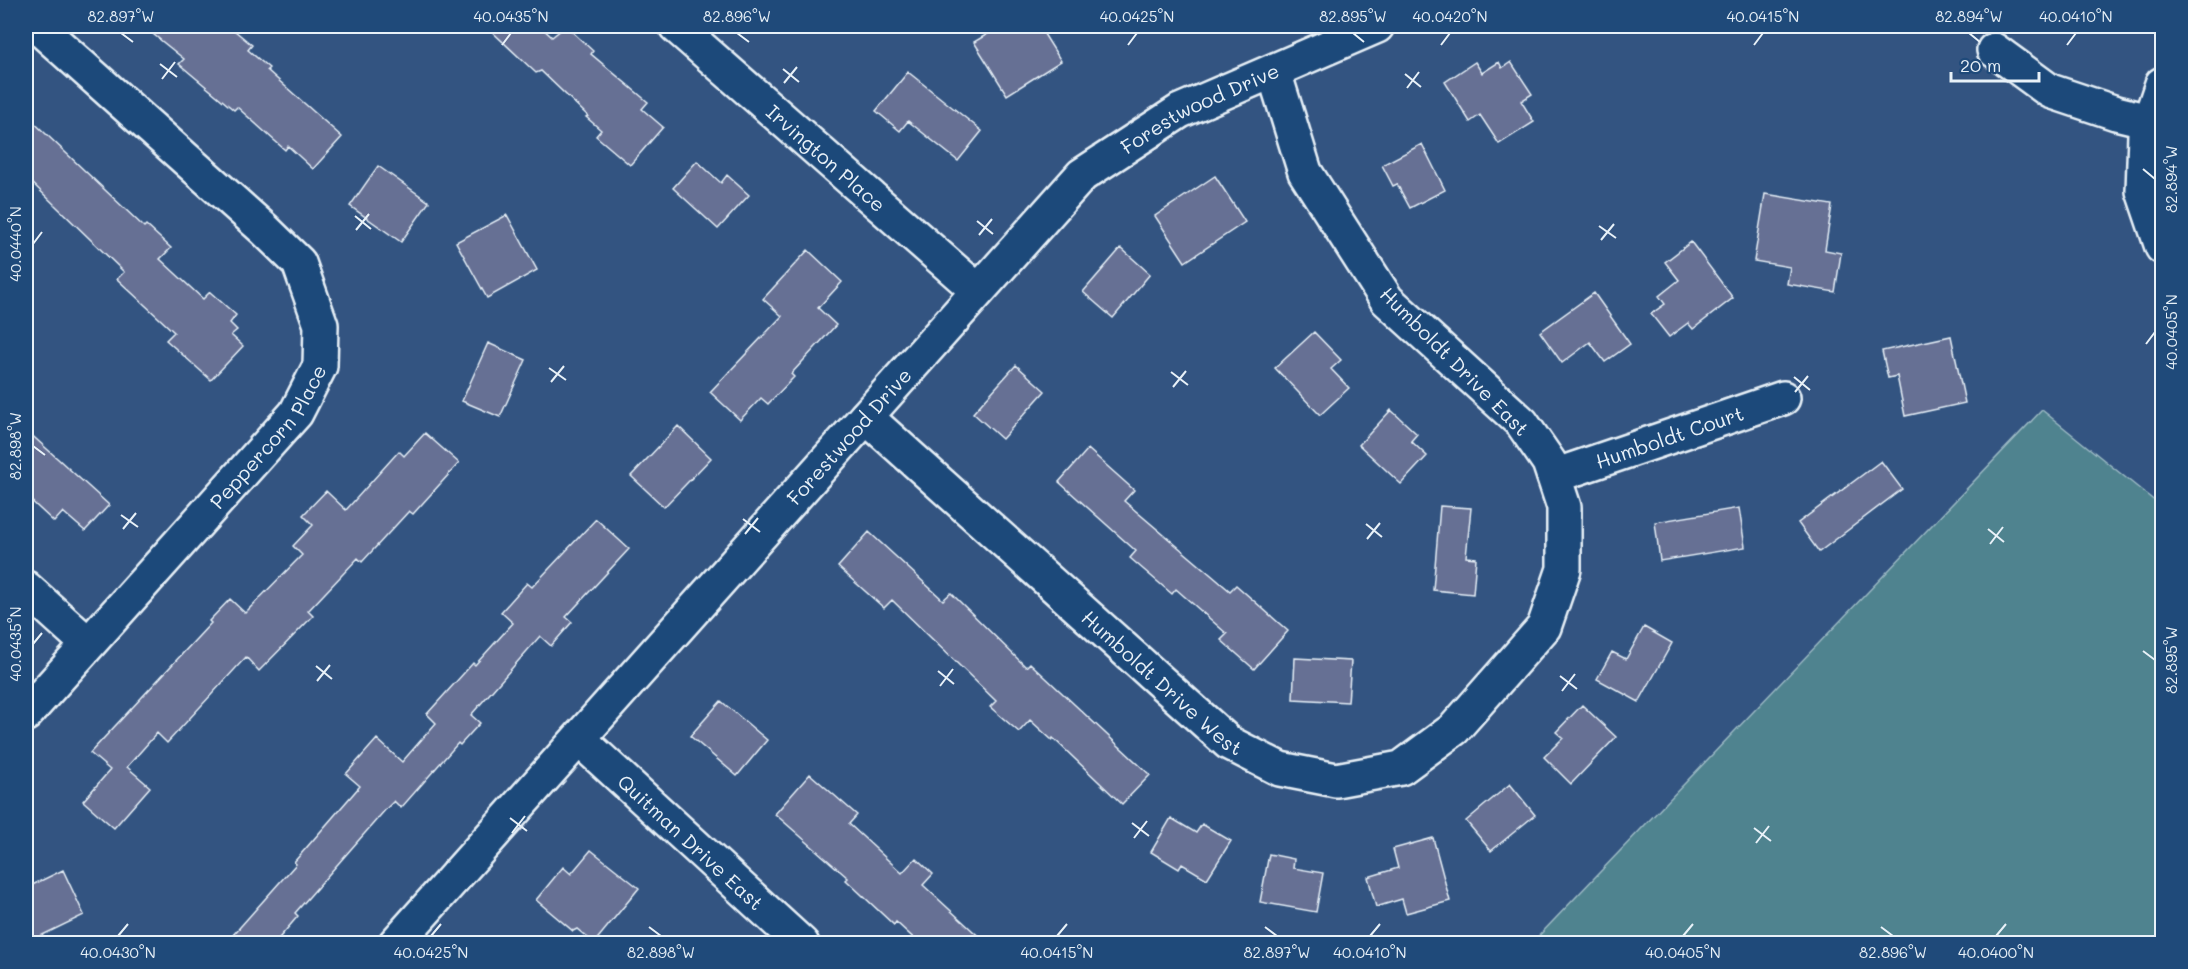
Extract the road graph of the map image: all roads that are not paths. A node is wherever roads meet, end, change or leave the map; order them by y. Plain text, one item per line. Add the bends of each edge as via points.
1 (37, 26) edge
2 (676, 26) edge
3 (1377, 26) edge
4 (1994, 50) dead end
5 (1275, 72) junction
6 (2163, 84) edge
7 (2149, 121) junction
8 (2163, 247) edge
9 (977, 290) junction
10 (1783, 398) dead end
11 (866, 417) junction
12 (1554, 476) junction
13 (26, 588) edge
14 (88, 644) junction
15 (1495, 684) joint
16 (26, 714) edge
17 (579, 740) junction
18 (395, 944) edge
19 (802, 944) edge

1 - 14 street, Peppercorn Place via 299,263 321,325 320,366 296,413
2 - 9 street, Irvington Place
3 - 5 street, Forestwood Drive
4 - 7 street via 2050,91
5 - 9 street, Forestwood Drive via 1179,111 1082,175
5 - 12 street, Humboldt Drive East via 1305,172 1387,300 1522,423
6 - 7 street
7 - 8 street via 2143,191
9 - 11 street, Forestwood Drive
10 - 12 street, Humboldt Court
11 - 15 street, Humboldt Drive West via 1229,743 1280,769 1336,780 1401,768 1454,729
11 - 17 street, Forestwood Drive
12 - 15 street, Humboldt Drive East via 1564,507 1564,569 1544,627
13 - 14 street
14 - 16 street, Peppercorn Place
17 - 18 street, Forestwood Drive
17 - 19 street, Quitman Drive East

